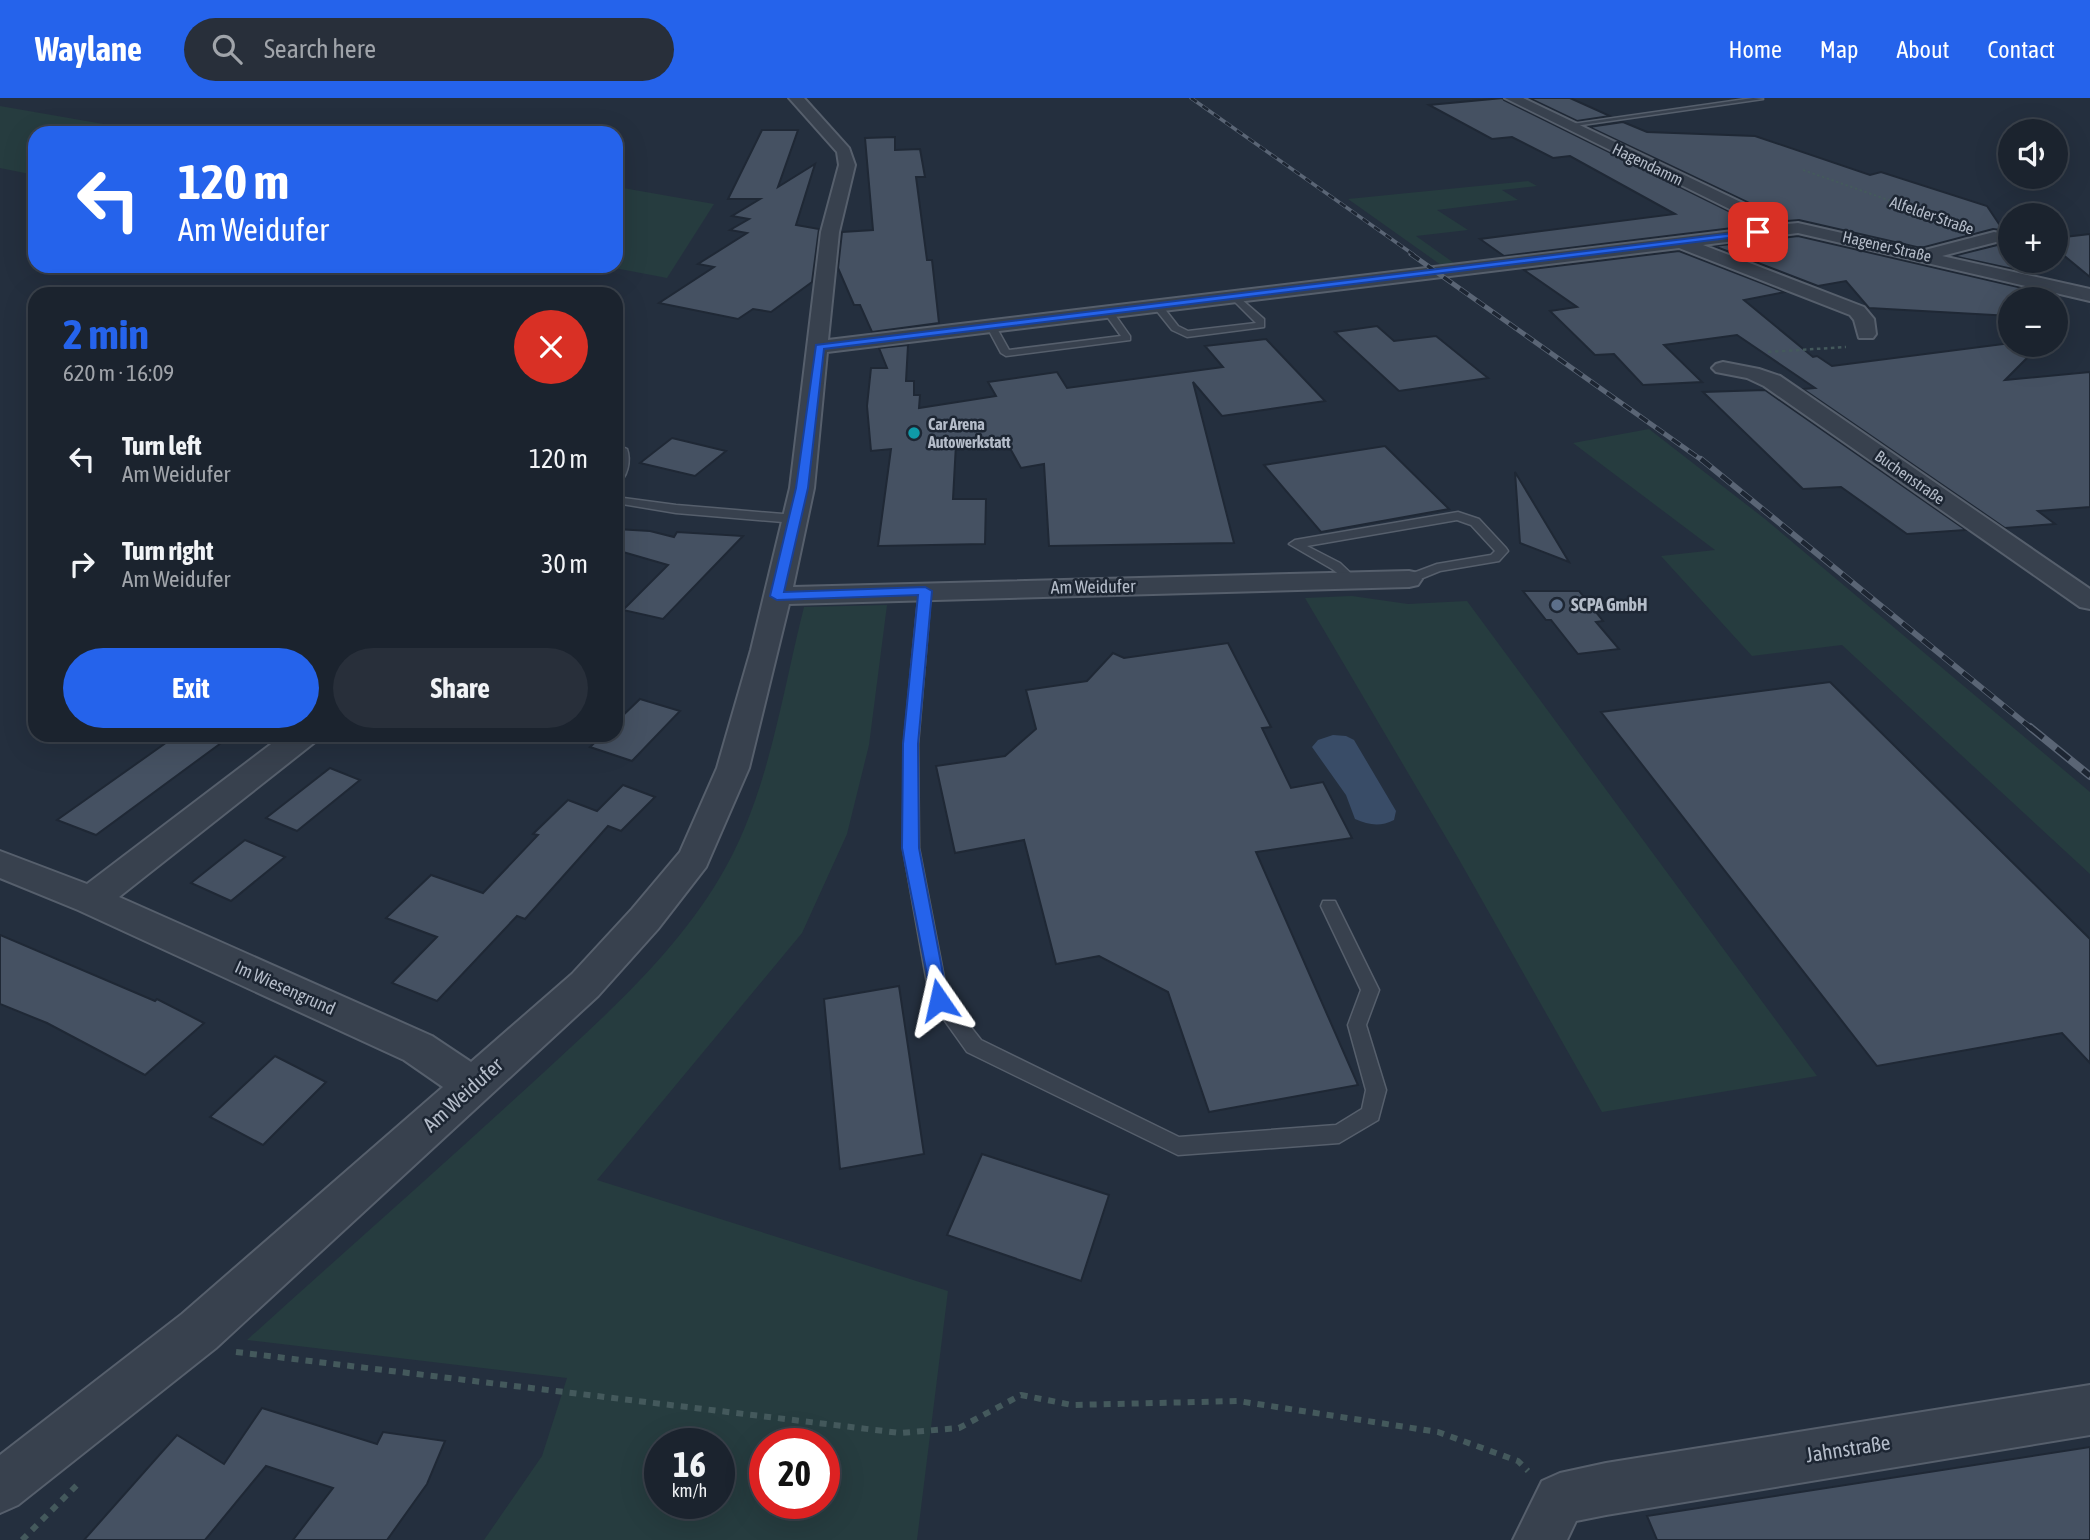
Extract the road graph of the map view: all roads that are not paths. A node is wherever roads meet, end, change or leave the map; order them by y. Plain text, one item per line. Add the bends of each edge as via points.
1 (796, 98) edge
2 (1513, 98) edge
3 (1760, 99) edge
4 (1568, 125) junction
5 (1784, 229) junction
6 (1994, 237) road end
7 (1681, 242) junction
8 (1926, 255) junction
9 (1233, 295) junction
10 (2090, 295) edge
11 (1157, 305) junction
12 (1108, 311) junction
13 (991, 326) junction
14 (1866, 334) road end
15 (819, 347) junction
16 (1724, 368) dead end
17 (623, 501) edge
18 (795, 519) junction
19 (1409, 579) joint
20 (1353, 581) junction
21 (925, 591) junction
22 (777, 596) junction
23 (2090, 601) edge
24 (295, 742) edge
25 (0, 864) edge
26 (91, 900) junction
27 (1329, 906) dead end
28 (474, 1086) junction
29 (2090, 1410) edge
30 (0, 1487) edge
31 (1568, 1509) edge

1 - 15 street, Am Weidufer via 844,152 847,165 830,232
2 - 4 street, Hagendamm
3 - 4 lane
4 - 5 street, Hagendamm
5 - 7 street, Hagener Straße
5 - 8 street, Hagener Straße via 1822,231
6 - 8 street, Alfelder Straße
7 - 9 street, Hagener Straße
7 - 14 street, Hagener Straße via 1857,311 1864,319
8 - 10 street, Hagener Straße
9 - 11 street, Hagener Straße
9 - 11 lane via 1261,325 1187,334 1175,328
11 - 12 street, Hagener Straße
12 - 13 street, Hagener Straße
12 - 13 lane via 1127,338 1006,353
13 - 15 street, Hagener Straße
15 - 18 street, Am Weidufer
16 - 23 street, Buchenstraße via 1772,381
17 - 18 lane
18 - 22 street, Am Weidufer
19 - 20 street, Am Weidufer
19 - 20 lane via 1437,568 1495,558 1502,551 1475,522 1458,516 1295,544 1336,566
20 - 21 street, Am Weidufer
21 - 22 street, Am Weidufer
21 - 27 lane via 911,744 911,848 939,1000 974,1046 1178,1146 1339,1134 1371,1114 1376,1090 1357,1025 1370,990
22 - 28 street, Am Weidufer via 733,768 694,858 585,985
24 - 26 street
25 - 26 street, Im Wiesengrund
26 - 28 street, Im Wiesengrund via 418,1048
28 - 30 street, Am Weidufer via 199,1331
29 - 31 street, Jahnstraße

